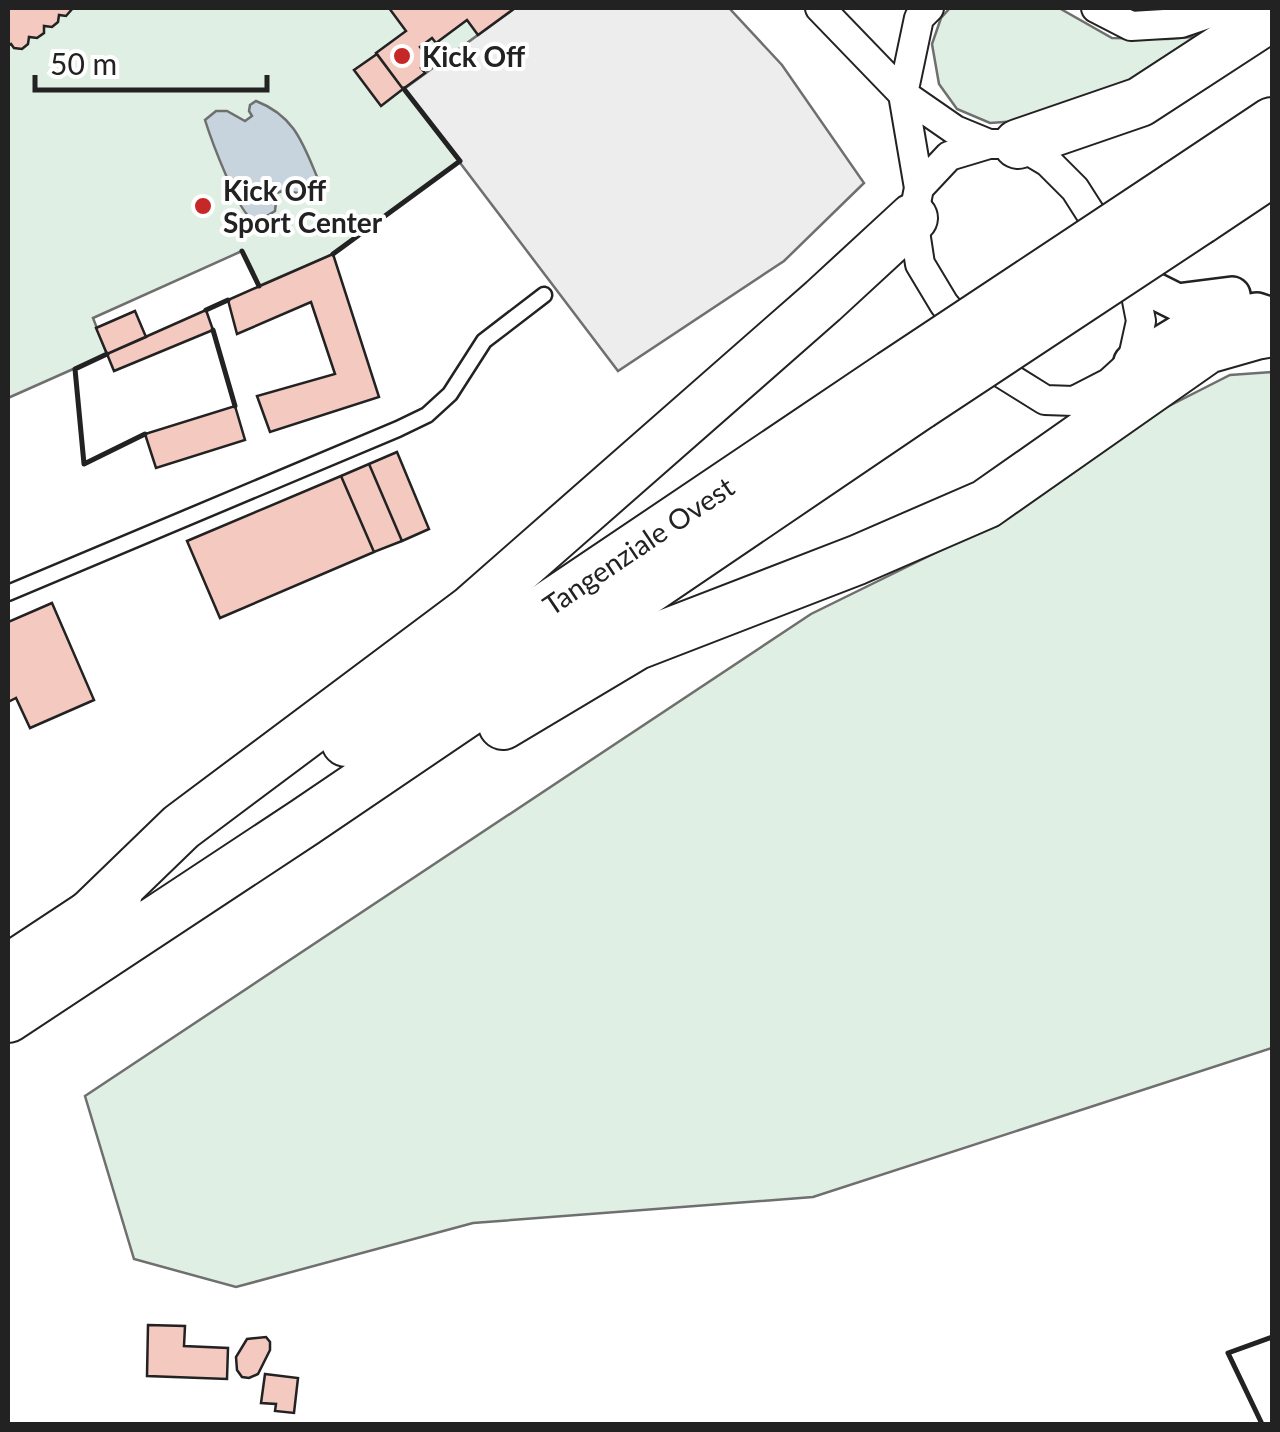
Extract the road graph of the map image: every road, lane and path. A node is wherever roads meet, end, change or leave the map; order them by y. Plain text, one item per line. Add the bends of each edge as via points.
1 (820, 8) edge
2 (929, 8) edge
3 (1096, 8) edge
4 (1224, 8) edge
5 (1272, 16) edge
6 (903, 94) junction
7 (1272, 122) edge
8 (1004, 144) junction
9 (1272, 172) edge
10 (916, 203) junction
11 (1188, 203) junction
12 (1133, 280) junction
13 (1272, 291) edge
14 (544, 295) dead end
15 (1272, 316) edge
16 (1272, 332) edge
17 (1132, 362) junction
18 (905, 390) junction
19 (8, 593) edge
20 (304, 822) junction
21 (91, 914) junction
22 (8, 969) edge
23 (8, 1018) edge

1 - 6 street
2 - 6 street via 919,18
3 - 4 street via 1132,26 1181,22
5 - 8 highway via 1140,102
6 - 8 street via 955,130
6 - 10 street
7 - 11 highway, Tangenziale Ovest
8 - 10 street via 950,156
8 - 12 street via 1048,162 1075,189
9 - 11 highway, Tangenziale Ovest
10 - 17 street via 920,264 1000,372 1044,400 1074,401
10 - 21 highway via 823,301 471,610 181,828
11 - 18 highway, Tangenziale Ovest, bridge
12 - 13 street via 1177,302
12 - 17 street via 1141,320
14 - 19 lane via 484,341 428,415
15 - 17 street via 1257,310 1198,322
16 - 20 highway via 1207,349 986,504 636,646 381,802
18 - 20 highway, Tangenziale Ovest
18 - 21 highway, Tangenziale Ovest
20 - 23 highway, Tangenziale Ovest
21 - 22 highway, Tangenziale Ovest

